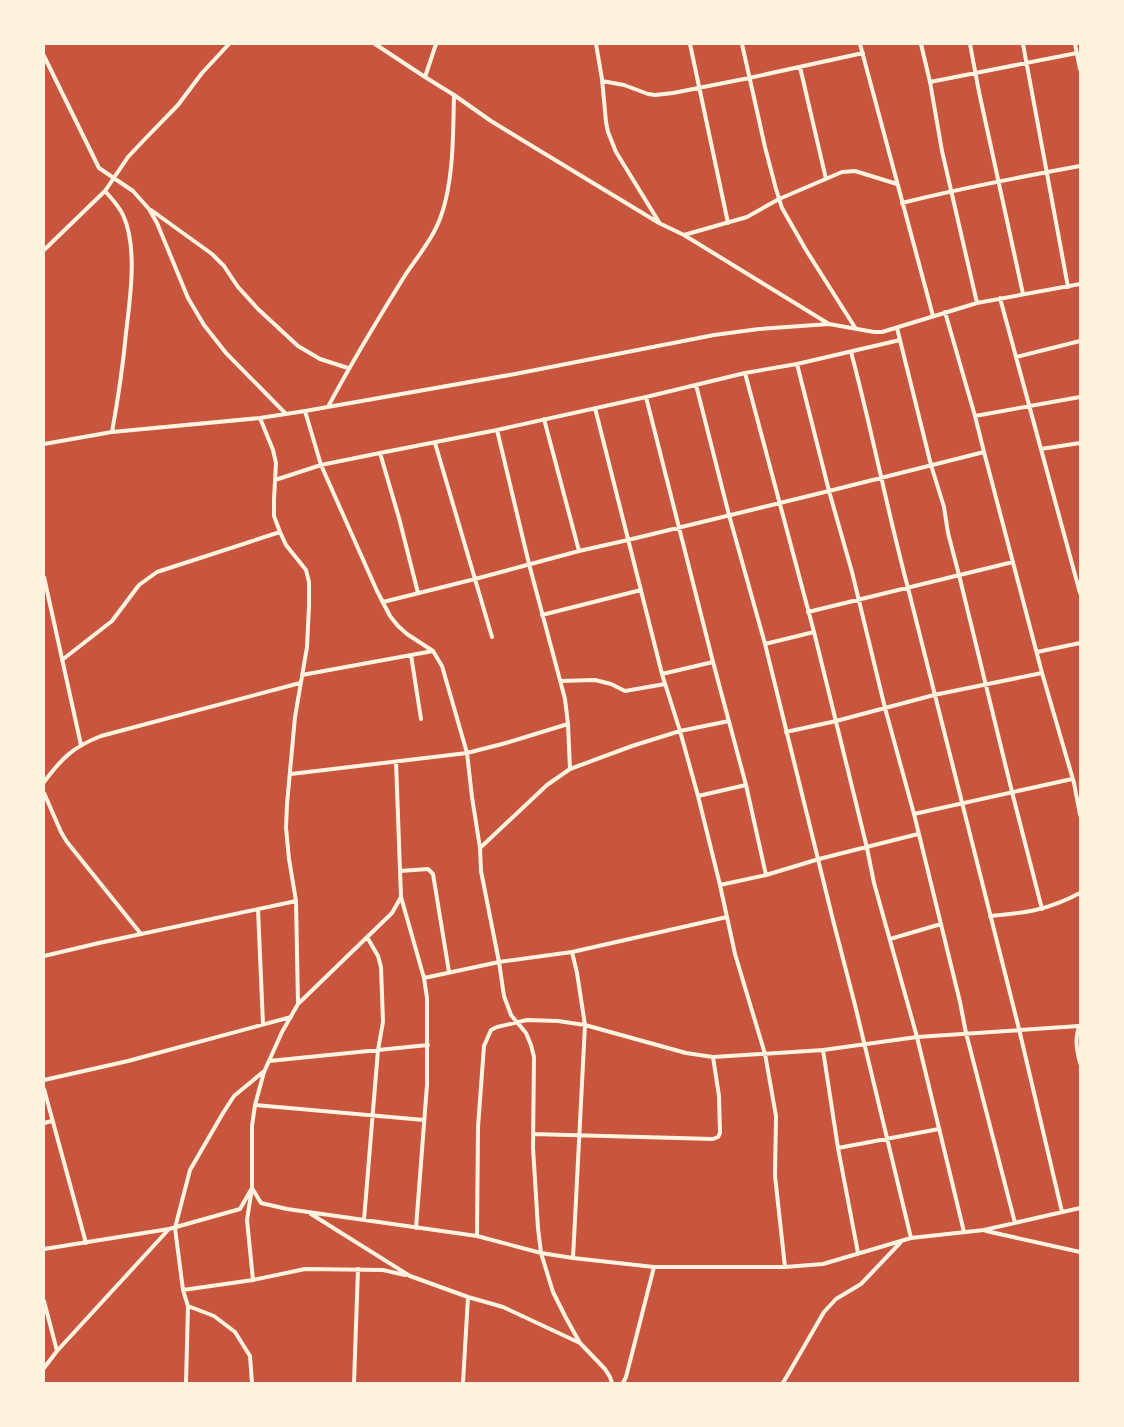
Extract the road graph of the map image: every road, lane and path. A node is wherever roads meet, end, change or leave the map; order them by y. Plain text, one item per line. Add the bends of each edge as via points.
1 (229, 44) edge
2 (375, 44) edge
3 (436, 44) edge
4 (596, 44) edge
5 (690, 44) edge
6 (742, 44) edge
7 (860, 44) edge
8 (921, 44) edge
9 (970, 44) edge
10 (1023, 44) edge
11 (1075, 44) edge
12 (1076, 53) junction
13 (863, 54) junction
14 (44, 56) edge
15 (1026, 63) junction
16 (800, 67) junction
17 (1080, 69) edge
18 (975, 73) junction
19 (425, 77) junction
20 (749, 78) junction
21 (602, 81) junction
22 (930, 82) junction
23 (699, 88) junction
24 (454, 95) junction
25 (1080, 166) edge
26 (1047, 172) junction
27 (114, 178) junction
28 (826, 179) junction
29 (998, 180) junction
30 (897, 184) junction
31 (951, 190) junction
32 (105, 191) junction
33 (779, 199) junction
34 (902, 203) junction
35 (149, 208) junction
36 (659, 223) junction
37 (728, 223) junction
38 (684, 235) junction
39 (44, 250) edge
40 (1080, 284) edge
41 (1068, 286) junction
42 (1022, 294) junction
43 (1000, 298) junction
44 (977, 303) junction
45 (945, 312) junction
46 (933, 316) junction
47 (829, 324) junction
48 (897, 328) junction
49 (856, 329) junction
50 (900, 340) junction
51 (1080, 341) edge
52 (850, 352) junction
53 (1016, 357) junction
54 (797, 364) junction
55 (348, 368) junction
56 (746, 372) junction
57 (696, 385) junction
58 (646, 397) junction
59 (1080, 397) edge
60 (329, 406) junction
61 (1029, 406) junction
62 (595, 408) junction
63 (305, 411) junction
64 (286, 414) junction
65 (976, 416) junction
66 (260, 418) junction
67 (544, 419) junction
68 (496, 430) junction
69 (112, 432) junction
70 (436, 442) junction
71 (1080, 443) edge
72 (44, 444) edge
73 (1041, 449) junction
74 (984, 452) junction
75 (380, 453) junction
76 (321, 465) junction
77 (931, 465) junction
78 (880, 479) junction
79 (275, 480) junction
80 (829, 491) junction
81 (779, 503) junction
82 (729, 515) junction
83 (679, 527) junction
84 (280, 532) junction
85 (628, 540) junction
86 (579, 551) junction
87 (1013, 562) junction
88 (529, 564) junction
89 (959, 575) junction
90 (44, 577) edge
91 (475, 579) junction
92 (908, 588) junction
93 (641, 590) junction
94 (418, 593) junction
95 (1080, 593) edge
96 (859, 599) junction
97 (383, 602) junction
98 (808, 612) junction
99 (542, 615) junction
100 (814, 632) junction
101 (492, 637) dead end
102 (1080, 643) edge
103 (765, 644) junction
104 (433, 651) junction
105 (1037, 652) junction
106 (411, 655) junction
107 (62, 660) junction
108 (713, 662) junction
109 (1042, 672) junction
110 (662, 674) junction
111 (302, 675) junction
112 (560, 681) junction
113 (300, 684) junction
114 (665, 684) junction
115 (986, 685) junction
116 (934, 696) junction
117 (885, 708) junction
118 (421, 719) dead end
119 (729, 721) junction
120 (836, 721) junction
121 (568, 724) junction
122 (680, 731) junction
123 (786, 732) junction
124 (81, 745) junction
125 (467, 753) junction
126 (396, 762) junction
127 (570, 769) junction
128 (290, 774) junction
129 (1073, 781) junction
130 (44, 782) edge
131 (1080, 782) edge
132 (746, 786) junction
133 (1012, 792) junction
134 (44, 793) edge
135 (698, 796) junction
136 (962, 804) junction
137 (914, 814) junction
138 (1080, 815) edge
139 (918, 834) junction
140 (480, 848) junction
141 (867, 848) junction
142 (819, 860) junction
143 (400, 871) junction
144 (766, 875) junction
145 (720, 885) junction
146 (1080, 893) edge
147 (401, 897) junction
148 (296, 901) junction
149 (258, 909) junction
150 (1042, 909) junction
151 (990, 916) junction
152 (727, 917) junction
153 (940, 924) junction
154 (141, 934) junction
155 (367, 937) junction
156 (890, 939) junction
157 (572, 952) junction
158 (44, 956) edge
159 (500, 962) junction
160 (449, 972) junction
161 (424, 978) junction
162 (298, 1004) junction
163 (291, 1016) junction
164 (517, 1022) junction
165 (264, 1024) junction
166 (585, 1025) junction
167 (1080, 1026) edge
168 (1019, 1029) junction
169 (966, 1033) junction
170 (917, 1037) junction
171 (428, 1044) junction
172 (864, 1044) junction
173 (378, 1050) junction
174 (823, 1050) junction
175 (765, 1054) junction
176 (713, 1057) junction
177 (268, 1061) junction
178 (1080, 1063) edge
179 (264, 1072) junction
180 (44, 1080) edge
181 (44, 1089) edge
182 (255, 1105) junction
183 (372, 1116) junction
184 (424, 1120) junction
185 (52, 1121) junction
186 (44, 1123) edge
187 (940, 1129) junction
188 (533, 1134) junction
189 (580, 1135) junction
190 (887, 1139) junction
191 (838, 1148) junction
192 (252, 1188) junction
193 (1080, 1208) edge
194 (1062, 1212) junction
195 (309, 1213) junction
196 (364, 1220) junction
197 (1015, 1223) junction
198 (175, 1228) junction
199 (416, 1228) junction
200 (169, 1229) junction
201 (984, 1230) junction
202 (964, 1232) junction
203 (478, 1236) junction
204 (911, 1238) junction
205 (902, 1241) junction
206 (86, 1243) junction
207 (44, 1249) edge
208 (1080, 1252) edge
209 (541, 1253) junction
210 (858, 1253) junction
211 (573, 1258) junction
212 (654, 1267) junction
213 (785, 1267) junction
214 (358, 1269) junction
215 (410, 1276) junction
216 (253, 1280) junction
217 (183, 1290) junction
218 (468, 1298) junction
219 (44, 1301) edge
220 (188, 1306) junction
221 (580, 1343) junction
222 (57, 1351) junction
223 (44, 1368) edge
224 (186, 1383) edge
225 (252, 1383) edge
226 (354, 1383) edge
227 (463, 1383) edge
228 (612, 1383) edge
229 (623, 1383) edge
230 (783, 1383) edge

1 - 27 street
2 - 19 street
3 - 19 street
4 - 21 street
5 - 23 street
6 - 20 street
7 - 13 street
8 - 22 street
9 - 18 street
10 - 15 street
11 - 12 street
12 - 15 street
12 - 17 street
13 - 16 street
13 - 30 street
14 - 27 street via 94,160 102,171
15 - 18 street
15 - 26 street
16 - 20 street
16 - 28 street
18 - 22 street
18 - 29 street
19 - 24 street
20 - 23 street
20 - 33 street
21 - 23 street via 655,95
21 - 36 street via 606,122 616,152
22 - 31 street
23 - 37 street
24 - 36 street
24 - 55 street via 448,190 441,218
25 - 26 street
26 - 29 street
26 - 41 street
27 - 32 street
27 - 35 street
28 - 30 street via 855,171
28 - 33 street
29 - 31 street
29 - 42 street
30 - 34 street
31 - 34 street
31 - 44 street
32 - 39 street
32 - 69 street via 124,216 131,259 130,303
33 - 37 street via 753,215
33 - 49 street via 791,225
34 - 46 street
35 - 55 street via 212,254 247,297 298,346 320,359
35 - 64 street via 188,298 204,324 226,353
36 - 38 street
37 - 38 street
38 - 47 street
40 - 41 street
41 - 42 street
42 - 43 street
43 - 44 street
43 - 53 street
44 - 45 street
45 - 46 street
45 - 65 street
46 - 48 street
47 - 49 street
47 - 60 street via 714,335
48 - 49 street via 882,332
48 - 50 street
50 - 52 street
50 - 77 street
51 - 53 street
52 - 54 street
52 - 78 street
53 - 61 street
54 - 56 street
54 - 80 street
55 - 60 street
56 - 57 street
56 - 81 street
57 - 58 street
57 - 82 street
58 - 62 street
58 - 83 street
59 - 61 street
60 - 63 street
61 - 65 street
61 - 73 street
62 - 67 street
62 - 85 street
63 - 64 street
63 - 76 street
64 - 66 street
65 - 74 street
66 - 69 street
66 - 79 street via 273,450
67 - 68 street
67 - 86 street
68 - 70 street
68 - 88 street
69 - 72 street
70 - 75 street
70 - 91 street
71 - 73 street
73 - 95 street
74 - 77 street
74 - 87 street
75 - 76 street
75 - 94 street
76 - 79 street
76 - 97 street
77 - 78 street
77 - 89 street
78 - 80 street
78 - 92 street
79 - 84 street via 274,516
80 - 81 street
80 - 96 street
81 - 82 street
81 - 98 street
82 - 83 street
82 - 103 street
83 - 85 street
83 - 108 street
84 - 107 street via 157,572 138,585 112,621
84 - 111 street via 306,570 309,582 307,647
85 - 86 street
85 - 93 street
86 - 88 street
87 - 89 street
87 - 105 street
88 - 91 street
88 - 99 street
89 - 92 street
89 - 115 street
90 - 107 street
91 - 94 street
91 - 101 street
92 - 96 street
92 - 116 street
93 - 99 street
93 - 110 street
94 - 97 street
96 - 98 street
96 - 117 street
97 - 104 street via 398,626
98 - 100 street
99 - 112 street
100 - 103 street
100 - 120 street
102 - 105 street
103 - 123 street
104 - 106 street
104 - 125 street via 442,666
105 - 109 street
106 - 111 street
106 - 118 street
107 - 124 street
108 - 110 street
108 - 119 street
109 - 115 street
109 - 129 street
110 - 114 street
111 - 113 street
112 - 114 street via 595,680 625,691
112 - 121 street
113 - 124 street via 101,736
113 - 128 street
114 - 122 street
115 - 116 street
115 - 133 street
116 - 117 street
116 - 136 street
117 - 120 street
117 - 137 street
119 - 122 street
119 - 132 street
120 - 123 street
120 - 141 street
121 - 125 street
121 - 127 street
122 - 127 street
122 - 135 street
123 - 142 street
124 - 130 street via 68,754
125 - 126 street
125 - 140 street
126 - 128 street
126 - 143 street
127 - 140 street via 547,785
128 - 148 street via 286,828
129 - 131 street
129 - 133 street
129 - 138 street
132 - 135 street
132 - 144 street
133 - 136 street
133 - 150 street
134 - 154 street via 67,842
135 - 145 street
136 - 137 street
136 - 151 street
137 - 139 street
139 - 141 street
139 - 153 street
140 - 159 street via 481,871
141 - 142 street
141 - 156 street
142 - 144 street
142 - 172 street
143 - 147 street
143 - 160 street via 428,869 434,874
144 - 145 street
145 - 152 street
146 - 150 street
147 - 155 street via 392,913
147 - 161 street
148 - 149 street
148 - 162 street
149 - 154 street
149 - 165 street
150 - 151 street
151 - 168 street
152 - 157 street
152 - 175 street
153 - 156 street
153 - 169 street
154 - 158 street
155 - 162 street
155 - 173 street via 381,967 383,1022
156 - 170 street
157 - 159 street
157 - 166 street
159 - 160 street
159 - 164 street via 504,996
160 - 161 street
161 - 171 street
162 - 163 street
163 - 165 street
163 - 177 street
164 - 166 street via 537,1020
164 - 188 street via 526,1033 534,1056
164 - 203 street via 491,1030 484,1046 478,1127
165 - 180 street
166 - 176 street via 698,1056
166 - 189 street
167 - 168 street
167 - 178 street via 1076,1041
168 - 169 street
168 - 194 street
169 - 170 street
169 - 197 street
170 - 172 street
170 - 187 street
171 - 173 street
171 - 184 street
172 - 174 street
172 - 190 street
173 - 177 street
173 - 183 street
174 - 175 street
174 - 191 street
175 - 176 street
175 - 213 street via 776,1116 775,1176
176 - 189 street via 720,1104 718,1137
177 - 179 street
179 - 182 street
179 - 198 street via 234,1096 190,1170
181 - 185 street
182 - 183 street
182 - 192 street
183 - 184 street
183 - 196 street
184 - 199 street
185 - 186 street
185 - 206 street
187 - 190 street
187 - 202 street
188 - 189 street
188 - 209 street
189 - 211 street
190 - 191 street
190 - 204 street
191 - 210 street
192 - 195 street via 261,1203
192 - 198 street via 240,1209
192 - 216 street via 247,1220
193 - 194 street
194 - 197 street
195 - 196 street
195 - 215 street
196 - 199 street
197 - 201 street
198 - 200 street
198 - 217 street
199 - 203 street
200 - 206 street
200 - 222 street
201 - 202 street
201 - 208 street
202 - 204 street
203 - 209 street
204 - 205 street
205 - 210 street
205 - 230 street via 861,1284 836,1299 824,1312
206 - 207 street
209 - 211 street
209 - 221 street via 553,1292
210 - 213 street via 823,1264
211 - 212 street
212 - 213 street
212 - 229 street
214 - 215 street
214 - 216 street via 305,1269
214 - 226 street
215 - 218 street
216 - 217 street
217 - 220 street
218 - 221 street via 503,1306
218 - 227 street
219 - 222 street
220 - 224 street
220 - 225 street via 214,1316 235,1332 250,1356
221 - 228 street via 605,1369
222 - 223 street

